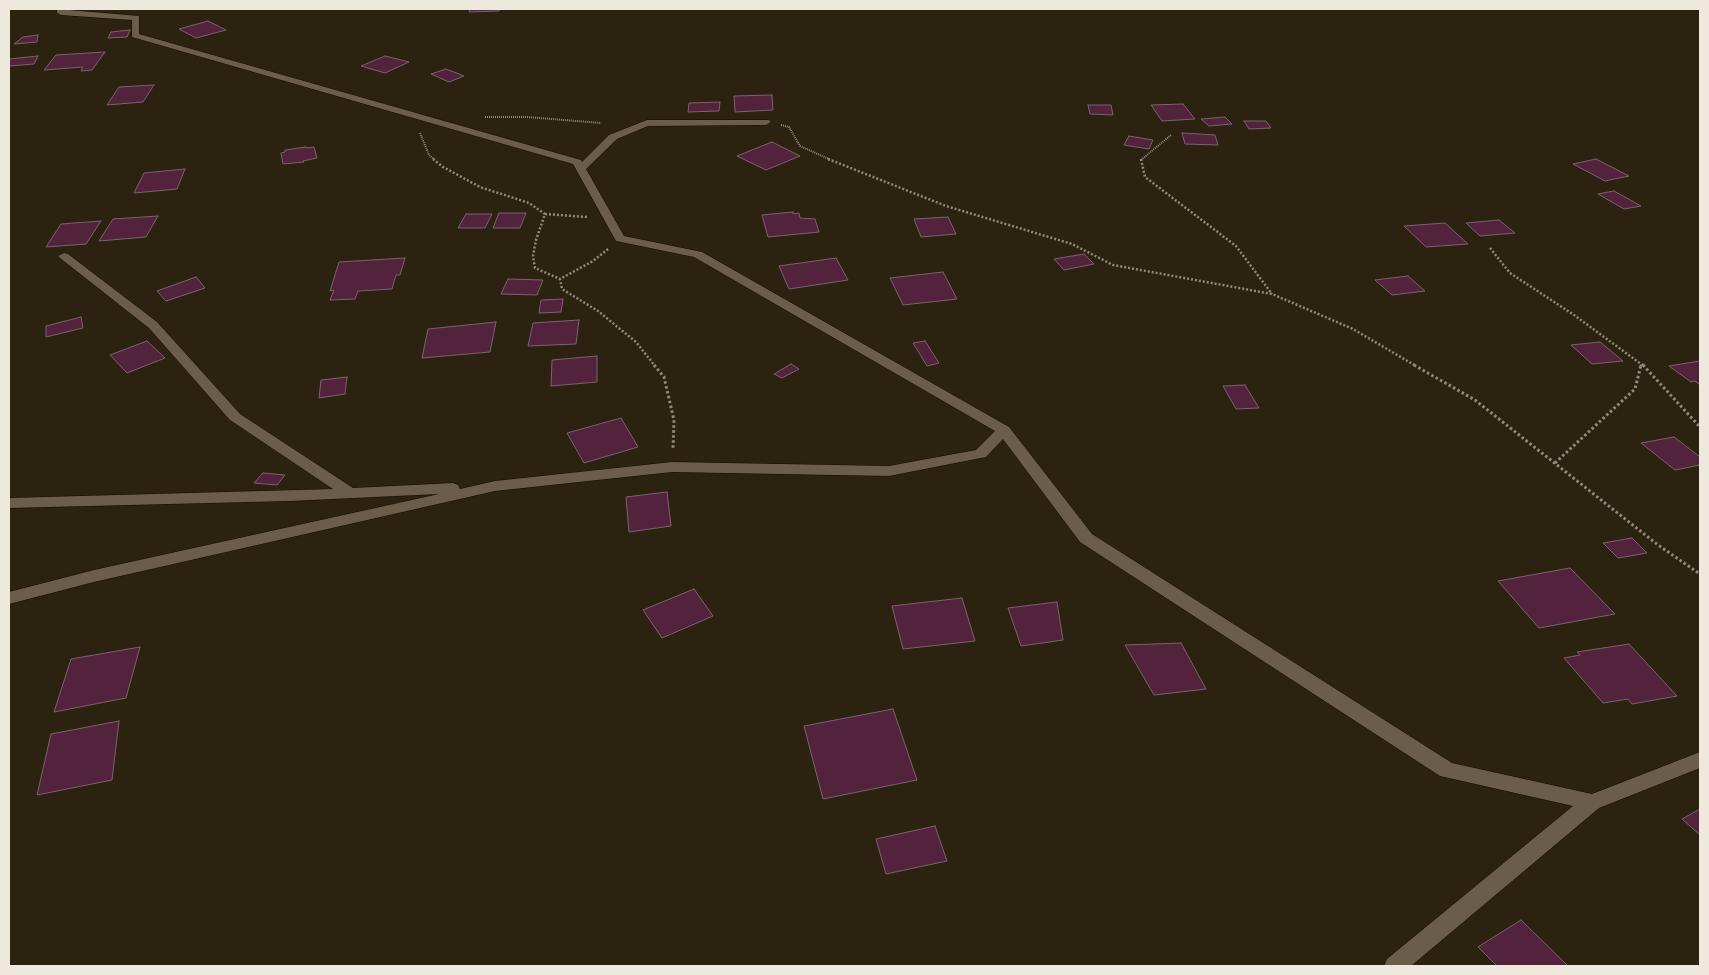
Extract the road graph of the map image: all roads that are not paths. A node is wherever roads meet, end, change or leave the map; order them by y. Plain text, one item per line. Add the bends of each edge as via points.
1 (61, 9) edge
2 (766, 122) road end
3 (581, 169) junction
4 (64, 256) dead end
5 (1004, 430) junction
6 (495, 486) junction
7 (350, 493) junction
8 (9, 503) edge
9 (9, 598) edge
10 (1700, 760) edge
11 (1592, 802) junction
12 (1395, 966) edge

1 - 3 street via 61,13 136,18 135,35 577,162
2 - 3 street via 647,123 614,137
3 - 5 street via 620,239 698,254
4 - 7 street via 153,325 236,417
5 - 6 street via 981,454 889,472 672,467
5 - 11 street via 1086,538 1447,770
6 - 7 street
6 - 9 street
7 - 8 street
10 - 11 street
11 - 12 street

